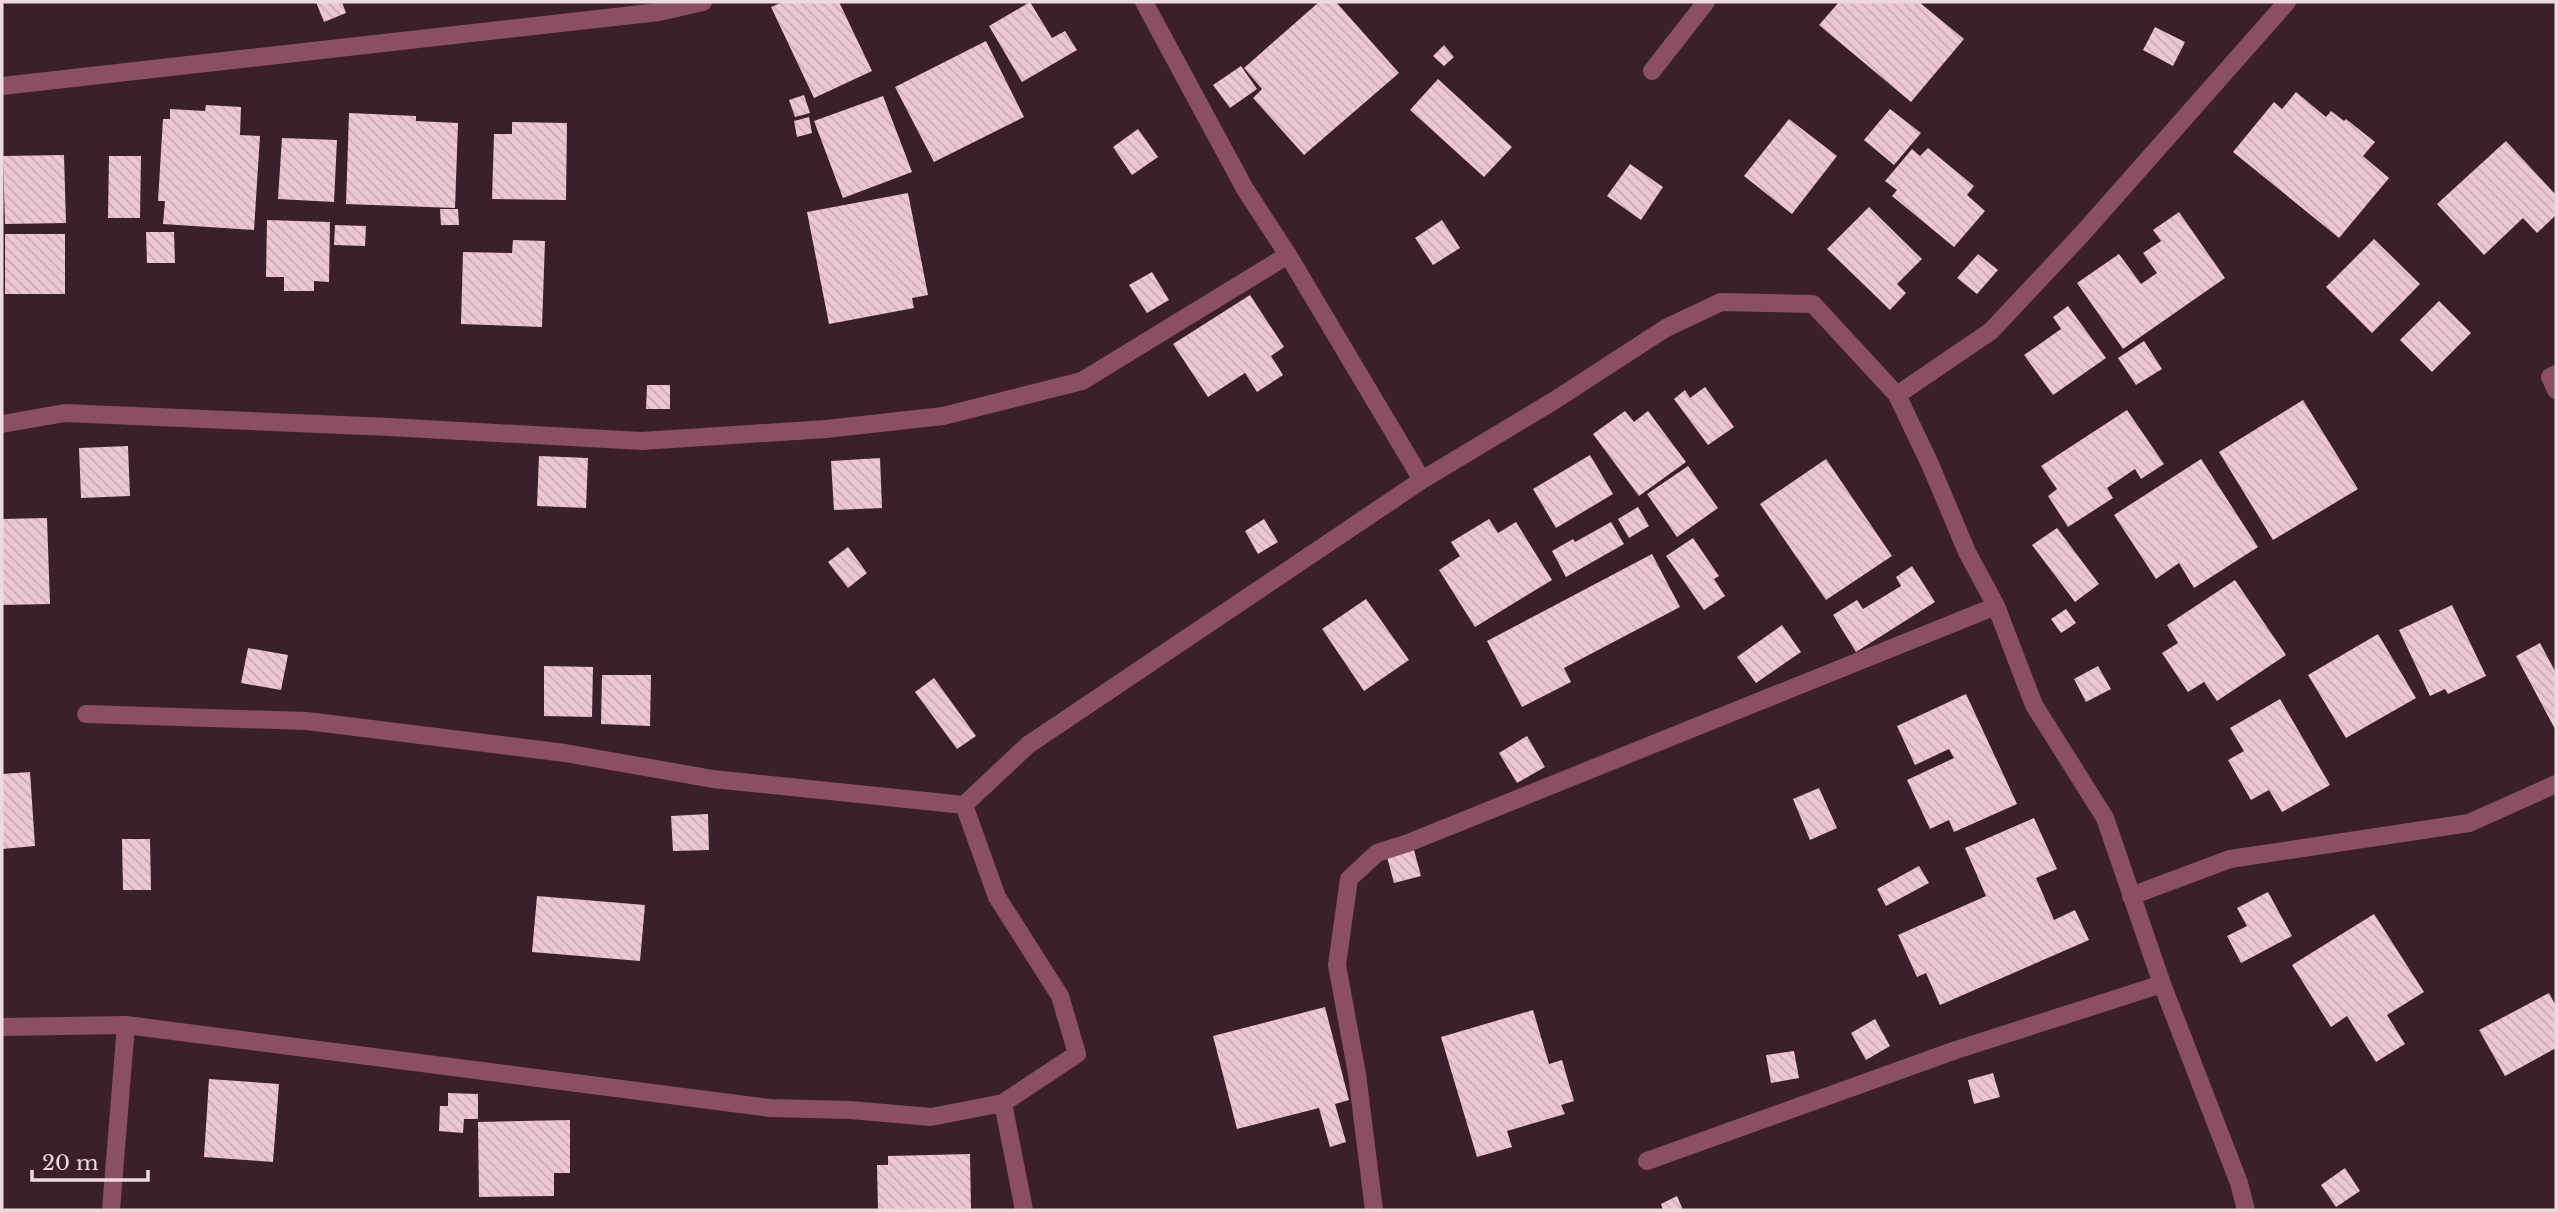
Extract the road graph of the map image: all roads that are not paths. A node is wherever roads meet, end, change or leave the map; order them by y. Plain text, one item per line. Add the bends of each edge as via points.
1 (703, 2) edge
2 (1144, 2) edge
3 (1706, 2) edge
4 (2287, 2) edge
5 (1652, 71) dead end
6 (2, 86) edge
7 (1288, 255) junction
8 (2556, 374) edge
9 (2556, 390) edge
10 (1897, 395) junction
11 (2, 424) edge
12 (1422, 480) junction
13 (1996, 606) junction
14 (86, 714) dead end
15 (2556, 784) edge
16 (964, 806) junction
17 (2131, 896) junction
18 (2162, 984) junction
19 (126, 1025) junction
20 (2, 1027) edge
21 (1003, 1102) junction
22 (1647, 1161) dead end
23 (111, 1210) edge
24 (1024, 1210) edge
25 (1374, 1210) edge
26 (2246, 1210) edge

1 - 6 street via 659,12
2 - 7 street via 1245,189
3 - 5 street
4 - 10 street via 1991,331
7 - 11 street via 1082,381 943,416 642,441 65,413
7 - 12 street
8 - 9 street via 2550,377
10 - 12 street via 1813,304 1721,302 1666,328
10 - 13 street via 1966,552
12 - 16 street via 1027,746
13 - 17 street via 2034,705 2105,818
13 - 25 street via 1377,853 1349,879 1337,965
14 - 16 street via 307,720 565,753 713,779
15 - 17 street via 2469,823 2230,859
16 - 21 street via 998,897 1059,996 1077,1054
17 - 18 street
18 - 22 street via 1956,1049
18 - 26 street
19 - 20 street
19 - 21 street via 769,1108 932,1117
19 - 23 street
21 - 24 street

